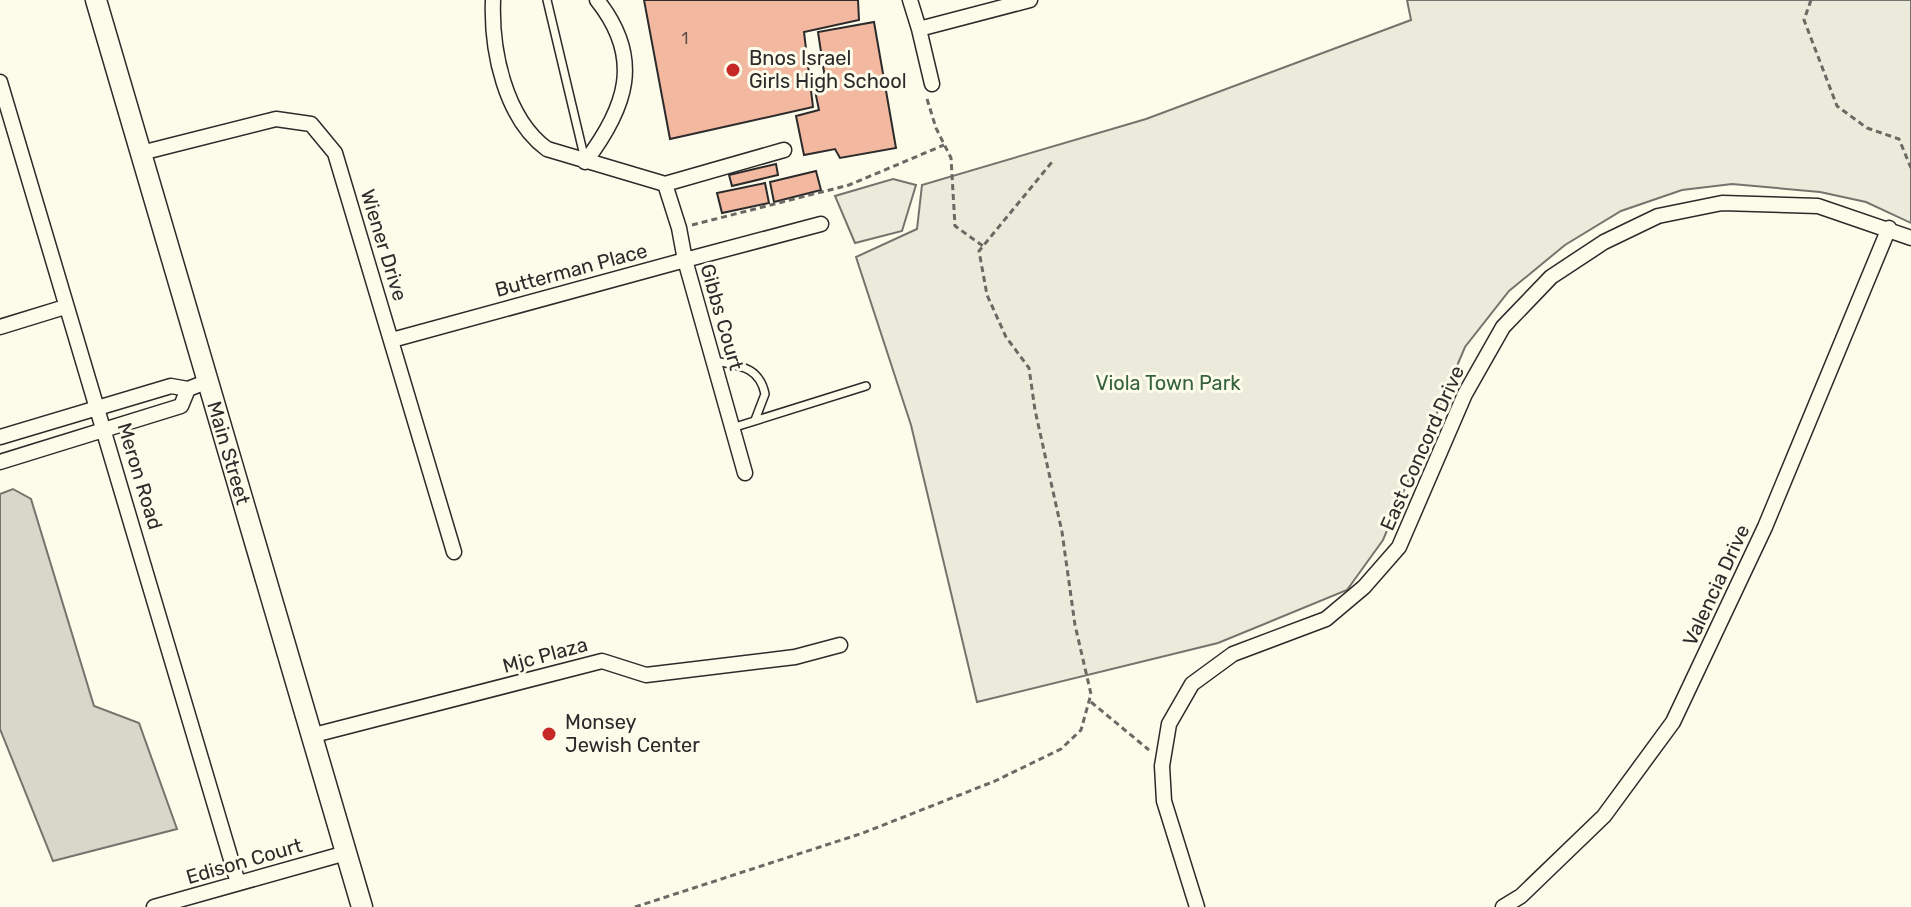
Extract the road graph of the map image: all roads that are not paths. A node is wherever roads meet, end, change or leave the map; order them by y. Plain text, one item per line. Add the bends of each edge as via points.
1 (96, 0) edge
2 (493, 0) edge
3 (547, 0) edge
4 (597, 0) edge
5 (910, 0) edge
6 (1030, 0) edge
7 (919, 29) junction
8 (0, 82) edge
9 (932, 84) road end
10 (5, 120) edge
11 (784, 150) dead end
12 (141, 153) junction
13 (585, 162) junction
14 (665, 184) junction
15 (821, 224) dead end
16 (1889, 228) junction
17 (1911, 238) edge
18 (685, 260) junction
19 (65, 307) junction
20 (0, 327) edge
21 (392, 340) junction
22 (713, 360) junction
23 (197, 386) junction
24 (866, 386) dead end
25 (98, 408) junction
26 (755, 420) junction
27 (732, 428) junction
28 (106, 431) junction
29 (0, 437) edge
30 (0, 462) edge
31 (745, 473) dead end
32 (454, 552) dead end
33 (840, 645) dead end
34 (310, 736) junction
35 (346, 853) junction
36 (238, 883) junction
37 (154, 907) edge
38 (362, 907) edge
39 (1197, 907) edge
40 (1503, 907) edge

1 - 12 main road, Main Street
2 - 13 street via 502,72 519,118 547,149
3 - 13 lane
4 - 13 street via 620,47 624,92 612,127
5 - 7 street
6 - 7 street
7 - 9 street
8 - 10 street, Meron Road
10 - 19 street, Meron Road
11 - 14 street
12 - 21 street, Wiener Drive via 276,119 311,124 335,153
12 - 23 main road, Main Street
13 - 14 street
14 - 18 street
15 - 18 street, Gibbs Court
16 - 17 street, East Concord Drive
16 - 39 street, East Concord Drive via 1818,206 1722,203 1658,216 1604,242 1551,277 1503,327 1465,394 1399,547 1326,619 1233,654 1192,684 1169,724 1164,801
16 - 40 street, Valencia Drive via 1765,527 1673,722 1604,816
18 - 21 street, Butterman Place
18 - 22 street, Gibbs Court
19 - 20 street
19 - 25 street, Meron Road
21 - 32 street, Wiener Drive
22 - 26 lane via 756,373 765,394
22 - 27 street, Gibbs Court
23 - 25 street via 171,386
23 - 28 street via 181,406
23 - 34 main road, Main Street
24 - 26 lane
25 - 28 street, Meron Road
25 - 29 street
26 - 27 lane
27 - 31 street, Gibbs Court
28 - 30 street
28 - 36 street, Meron Road
33 - 34 street, Mjc Plaza via 795,657 646,675 602,661
34 - 35 main road, Main Street
35 - 36 street, Edison Court
35 - 38 main road, Main Street
36 - 37 street, Edison Court

